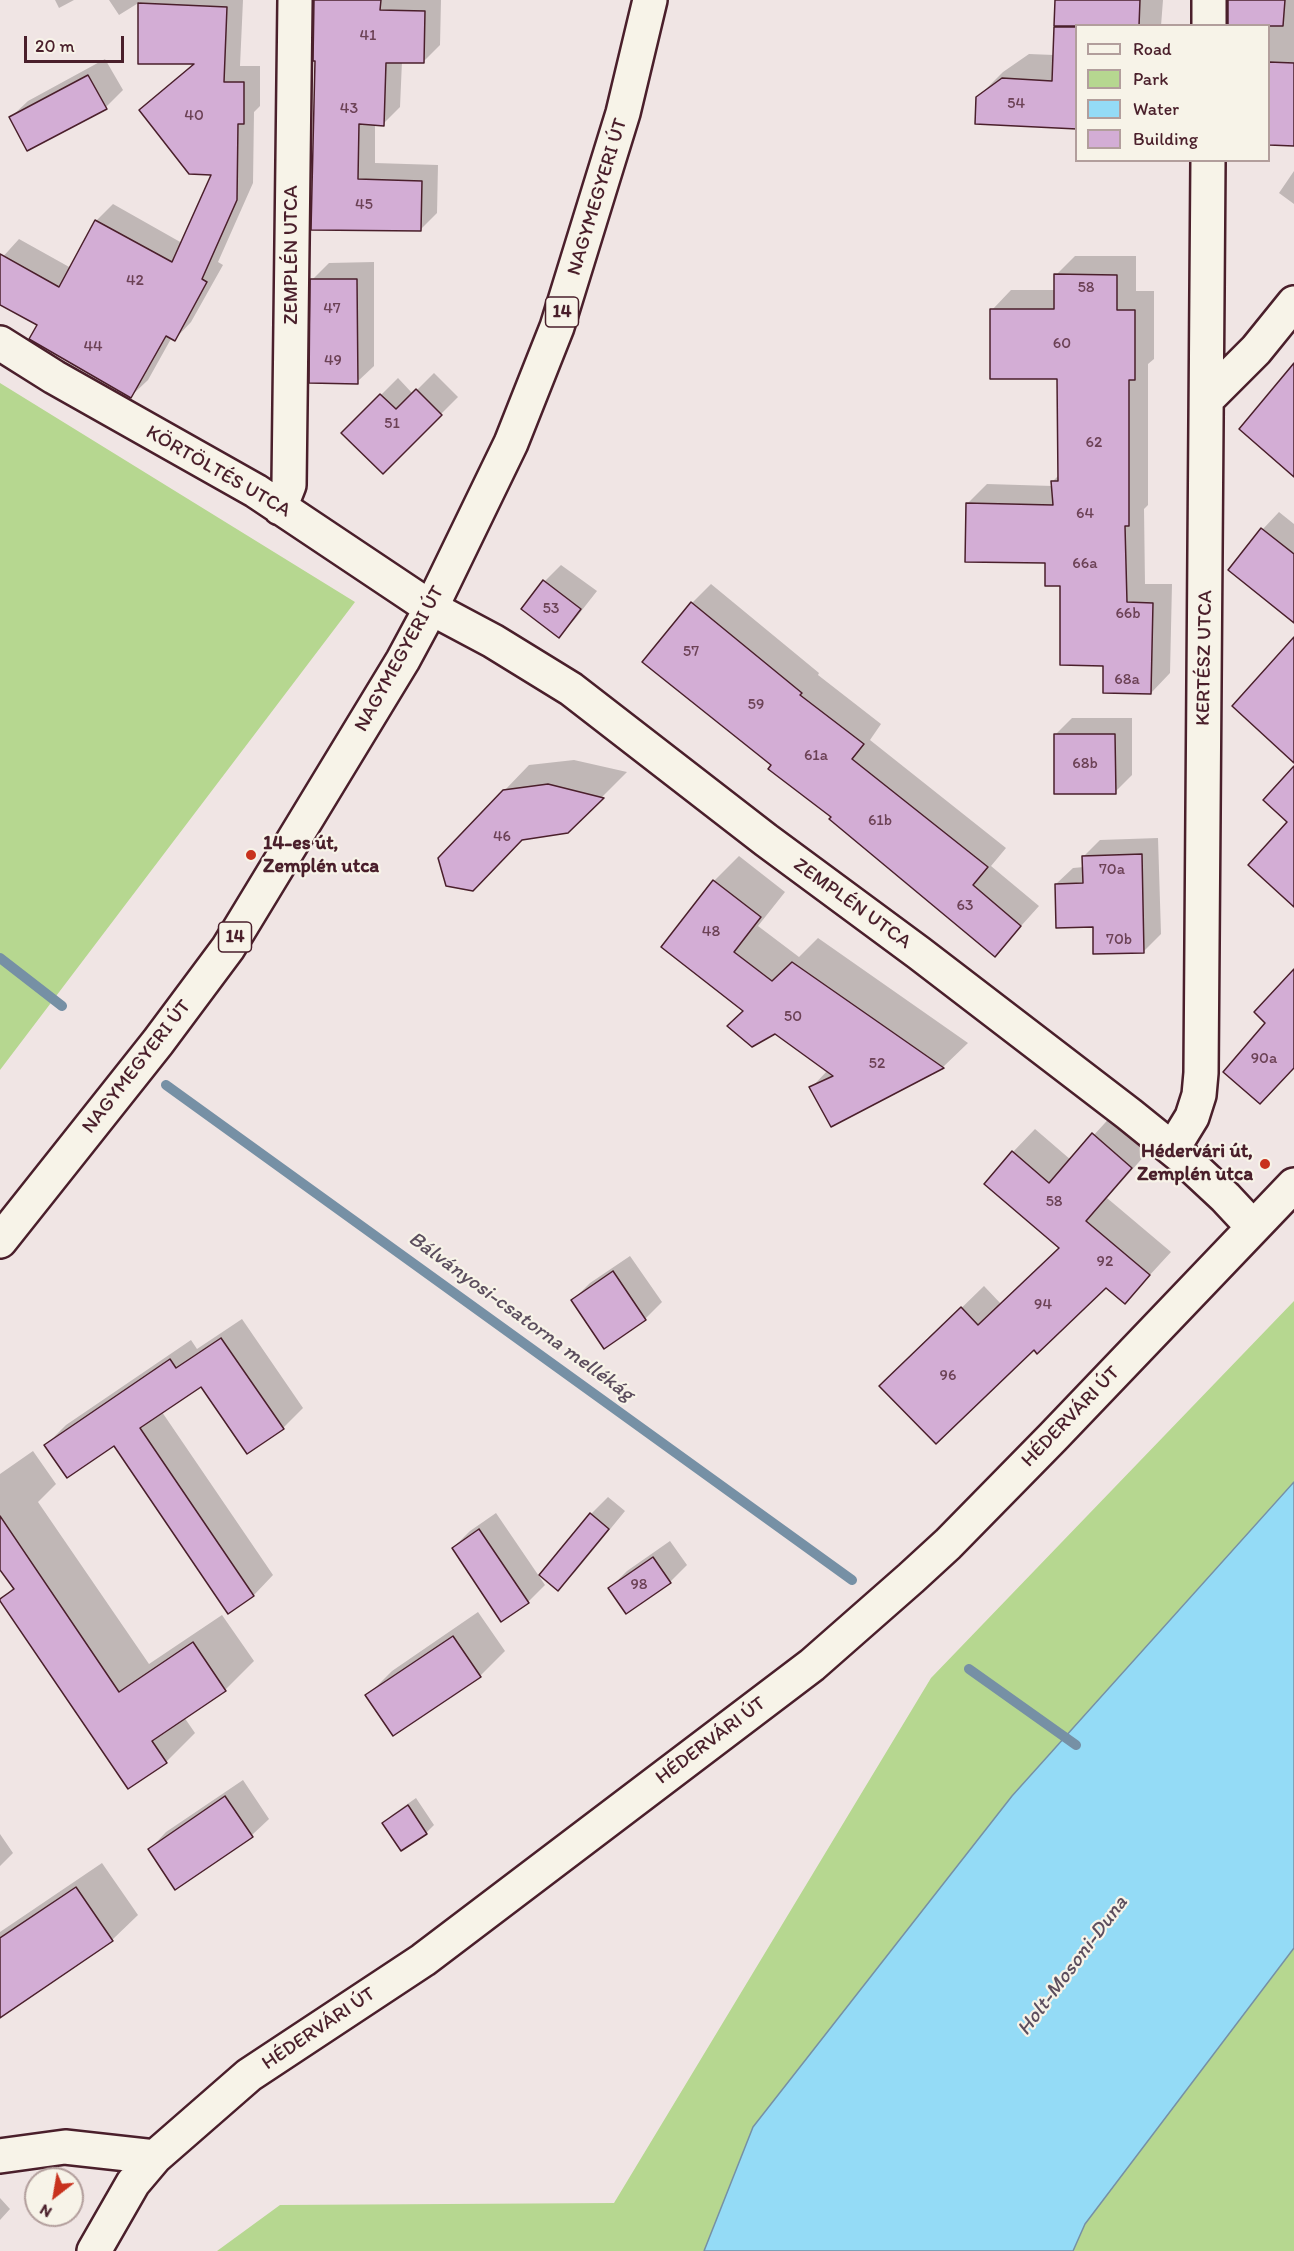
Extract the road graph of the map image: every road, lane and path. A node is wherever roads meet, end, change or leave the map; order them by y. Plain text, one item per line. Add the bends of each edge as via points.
1 (295, 0) edge
2 (650, 0) edge
3 (1209, 0) edge
4 (1209, 24) edge
5 (1208, 162) edge
6 (1294, 303) edge
7 (0, 343) edge
8 (1208, 398) junction
9 (280, 508) junction
10 (431, 608) junction
11 (1173, 1148) junction
12 (1294, 1185) edge
13 (1253, 1227) junction
14 (0, 1241) edge
15 (0, 2156) edge
16 (155, 2157) junction
17 (94, 2251) edge

1 - 9 street, ZEMPLÉN UTCA via 289,485
2 - 10 street, NAGYMEGYERI ÚT / 14 via 623,113 557,327 511,443
3 - 4 street
5 - 8 street, KERTÉSZ UTCA
6 - 8 street via 1256,350
7 - 9 street, KÖRTÖLTÉS UTCA
8 - 11 street, KERTÉSZ UTCA via 1201,1073 1192,1117
9 - 10 street, KÖRTÖLTÉS UTCA
10 - 11 street, ZEMPLÉN UTCA via 571,689
10 - 14 street, NAGYMEGYERI ÚT / 14 via 404,660 228,948
11 - 13 street, ZEMPLÉN UTCA
12 - 13 street, HÉDERVÁRI ÚT
13 - 16 street, HÉDERVÁRI ÚT via 948,1544 812,1665 423,1960 249,2075
15 - 16 street via 65,2147
16 - 17 street, HÉDERVÁRI ÚT via 133,2183

